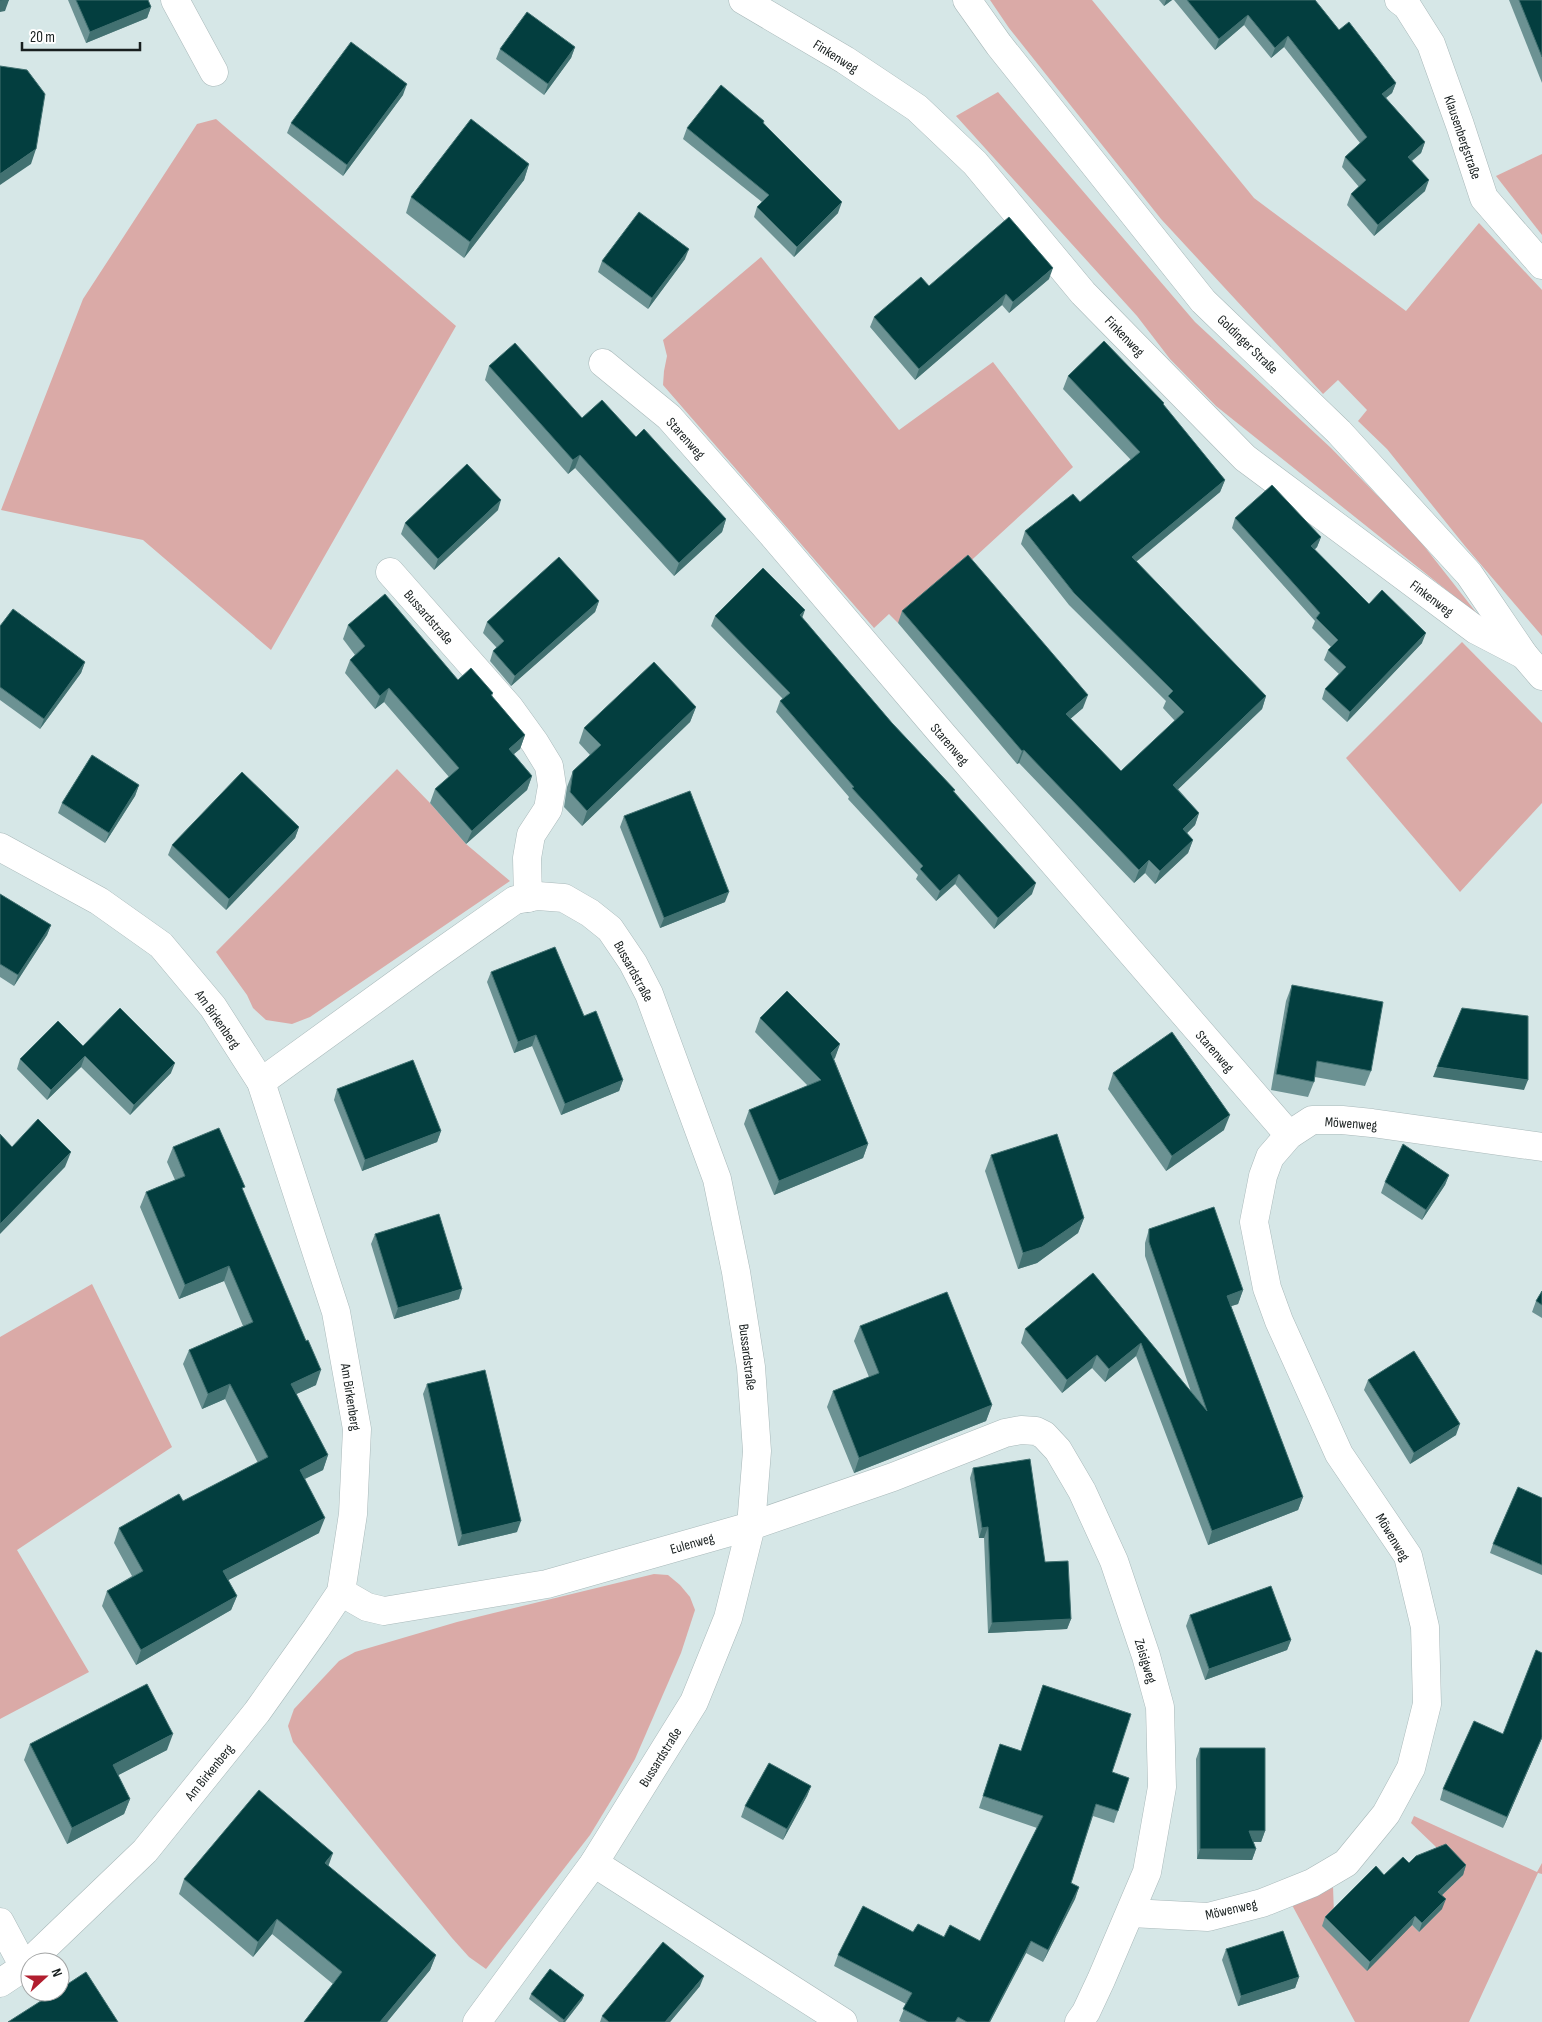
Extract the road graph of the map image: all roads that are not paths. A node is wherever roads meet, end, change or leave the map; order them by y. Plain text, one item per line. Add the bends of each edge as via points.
1 (175, 0) edge
2 (743, 0) edge
3 (967, 0) edge
4 (1399, 0) edge
5 (214, 72) dead end
6 (1542, 265) edge
7 (602, 363) dead end
8 (390, 572) dead end
9 (1524, 655) junction
10 (1542, 676) edge
11 (0, 846) edge
12 (528, 898) junction
13 (261, 1082) junction
14 (1288, 1136) junction
15 (1542, 1147) edge
16 (1036, 1431) joint
17 (751, 1526) junction
18 (341, 1592) junction
19 (594, 1863) junction
20 (1131, 1913) junction
21 (0, 1922) edge
22 (40, 1952) edge
23 (20, 1960) edge
24 (20, 1970) edge
25 (0, 1983) edge
26 (476, 2022) edge
27 (843, 2022) edge
28 (1079, 2022) edge

1 - 5 street
2 - 9 street, Finkenweg via 845,60 917,108 975,163 1083,293 1244,458 1476,630
3 - 9 street, Goldinger Straße via 999,45 1204,301 1339,432 1469,574
4 - 6 street, Klausenbergstraße via 1407,6 1431,44 1484,198
7 - 14 street, Starenweg via 675,425 771,533
8 - 12 street, Bussardstraße via 508,707 549,766 552,786 548,809 531,836 526,858
9 - 10 street, Goldinger Straße
11 - 13 street, Am Birkenberg via 99,901 161,945 213,1007
12 - 13 street, Bussardstraße via 515,900
12 - 17 street, Bussardstraße via 564,898 590,912 610,929 649,994 717,1179 751,1367 757,1451
13 - 18 street, Am Birkenberg via 336,1312 357,1429 353,1514
14 - 15 street, Möwenweg via 1312,1120 1342,1120
14 - 20 street, Möwenweg via 1270,1157 1254,1222 1267,1288 1339,1454 1408,1556 1425,1627 1427,1704 1411,1768 1386,1814 1346,1863 1312,1884 1262,1903 1208,1917
16 - 17 street, Eulenweg via 1006,1433 893,1477
16 - 20 street, Zeisigweg via 1058,1450 1082,1491 1114,1561 1160,1708 1162,1787 1147,1872
17 - 18 street, Eulenweg via 547,1584 403,1609 384,1611 367,1607
17 - 19 street, Bussardstraße via 728,1618 694,1702
18 - 22 street, Am Birkenberg via 257,1712 145,1851
19 - 26 street, Bussardstraße
19 - 27 street
20 - 28 street
21 - 23 street
24 - 25 street, Am Birkenberg

